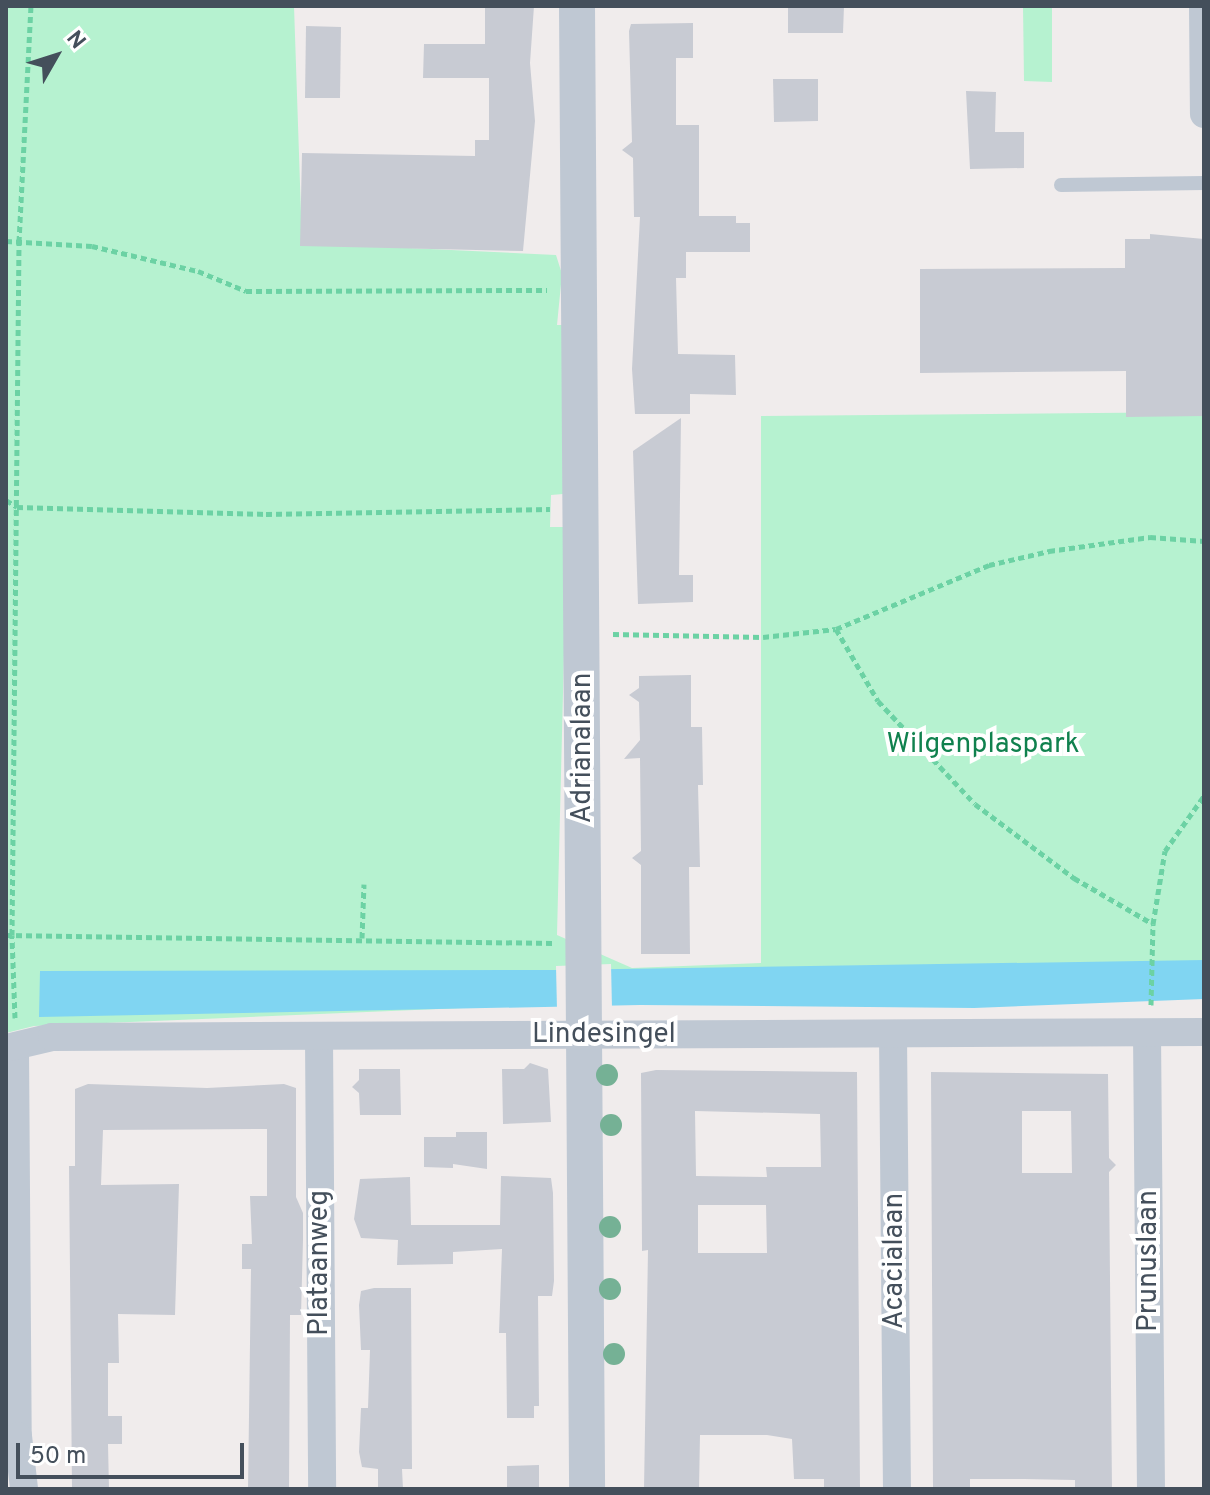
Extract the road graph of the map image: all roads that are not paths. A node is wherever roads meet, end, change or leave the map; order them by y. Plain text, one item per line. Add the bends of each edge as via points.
1 (577, 6) edge
2 (1203, 6) edge
3 (1204, 114) edge
4 (1204, 183) edge
5 (1061, 185) dead end
6 (1149, 1026) junction
7 (583, 1028) junction
8 (1204, 1032) edge
9 (893, 1034) junction
10 (319, 1037) junction
11 (10, 1047) edge
12 (18, 1479) edge
13 (322, 1489) edge
14 (587, 1489) edge
15 (897, 1489) edge
16 (1151, 1489) edge

1 - 7 street, Adrianalaan
2 - 3 street
4 - 5 lane
6 - 8 street, Lindesingel
6 - 9 street, Lindesingel
6 - 16 street, Prunuslaan
7 - 9 street, Lindesingel
7 - 10 street, Lindesingel
7 - 14 street, Adrianalaan
9 - 15 street, Acacialaan
10 - 11 street, Lindesingel via 52,1037
10 - 13 street, Plataanweg
11 - 12 street

